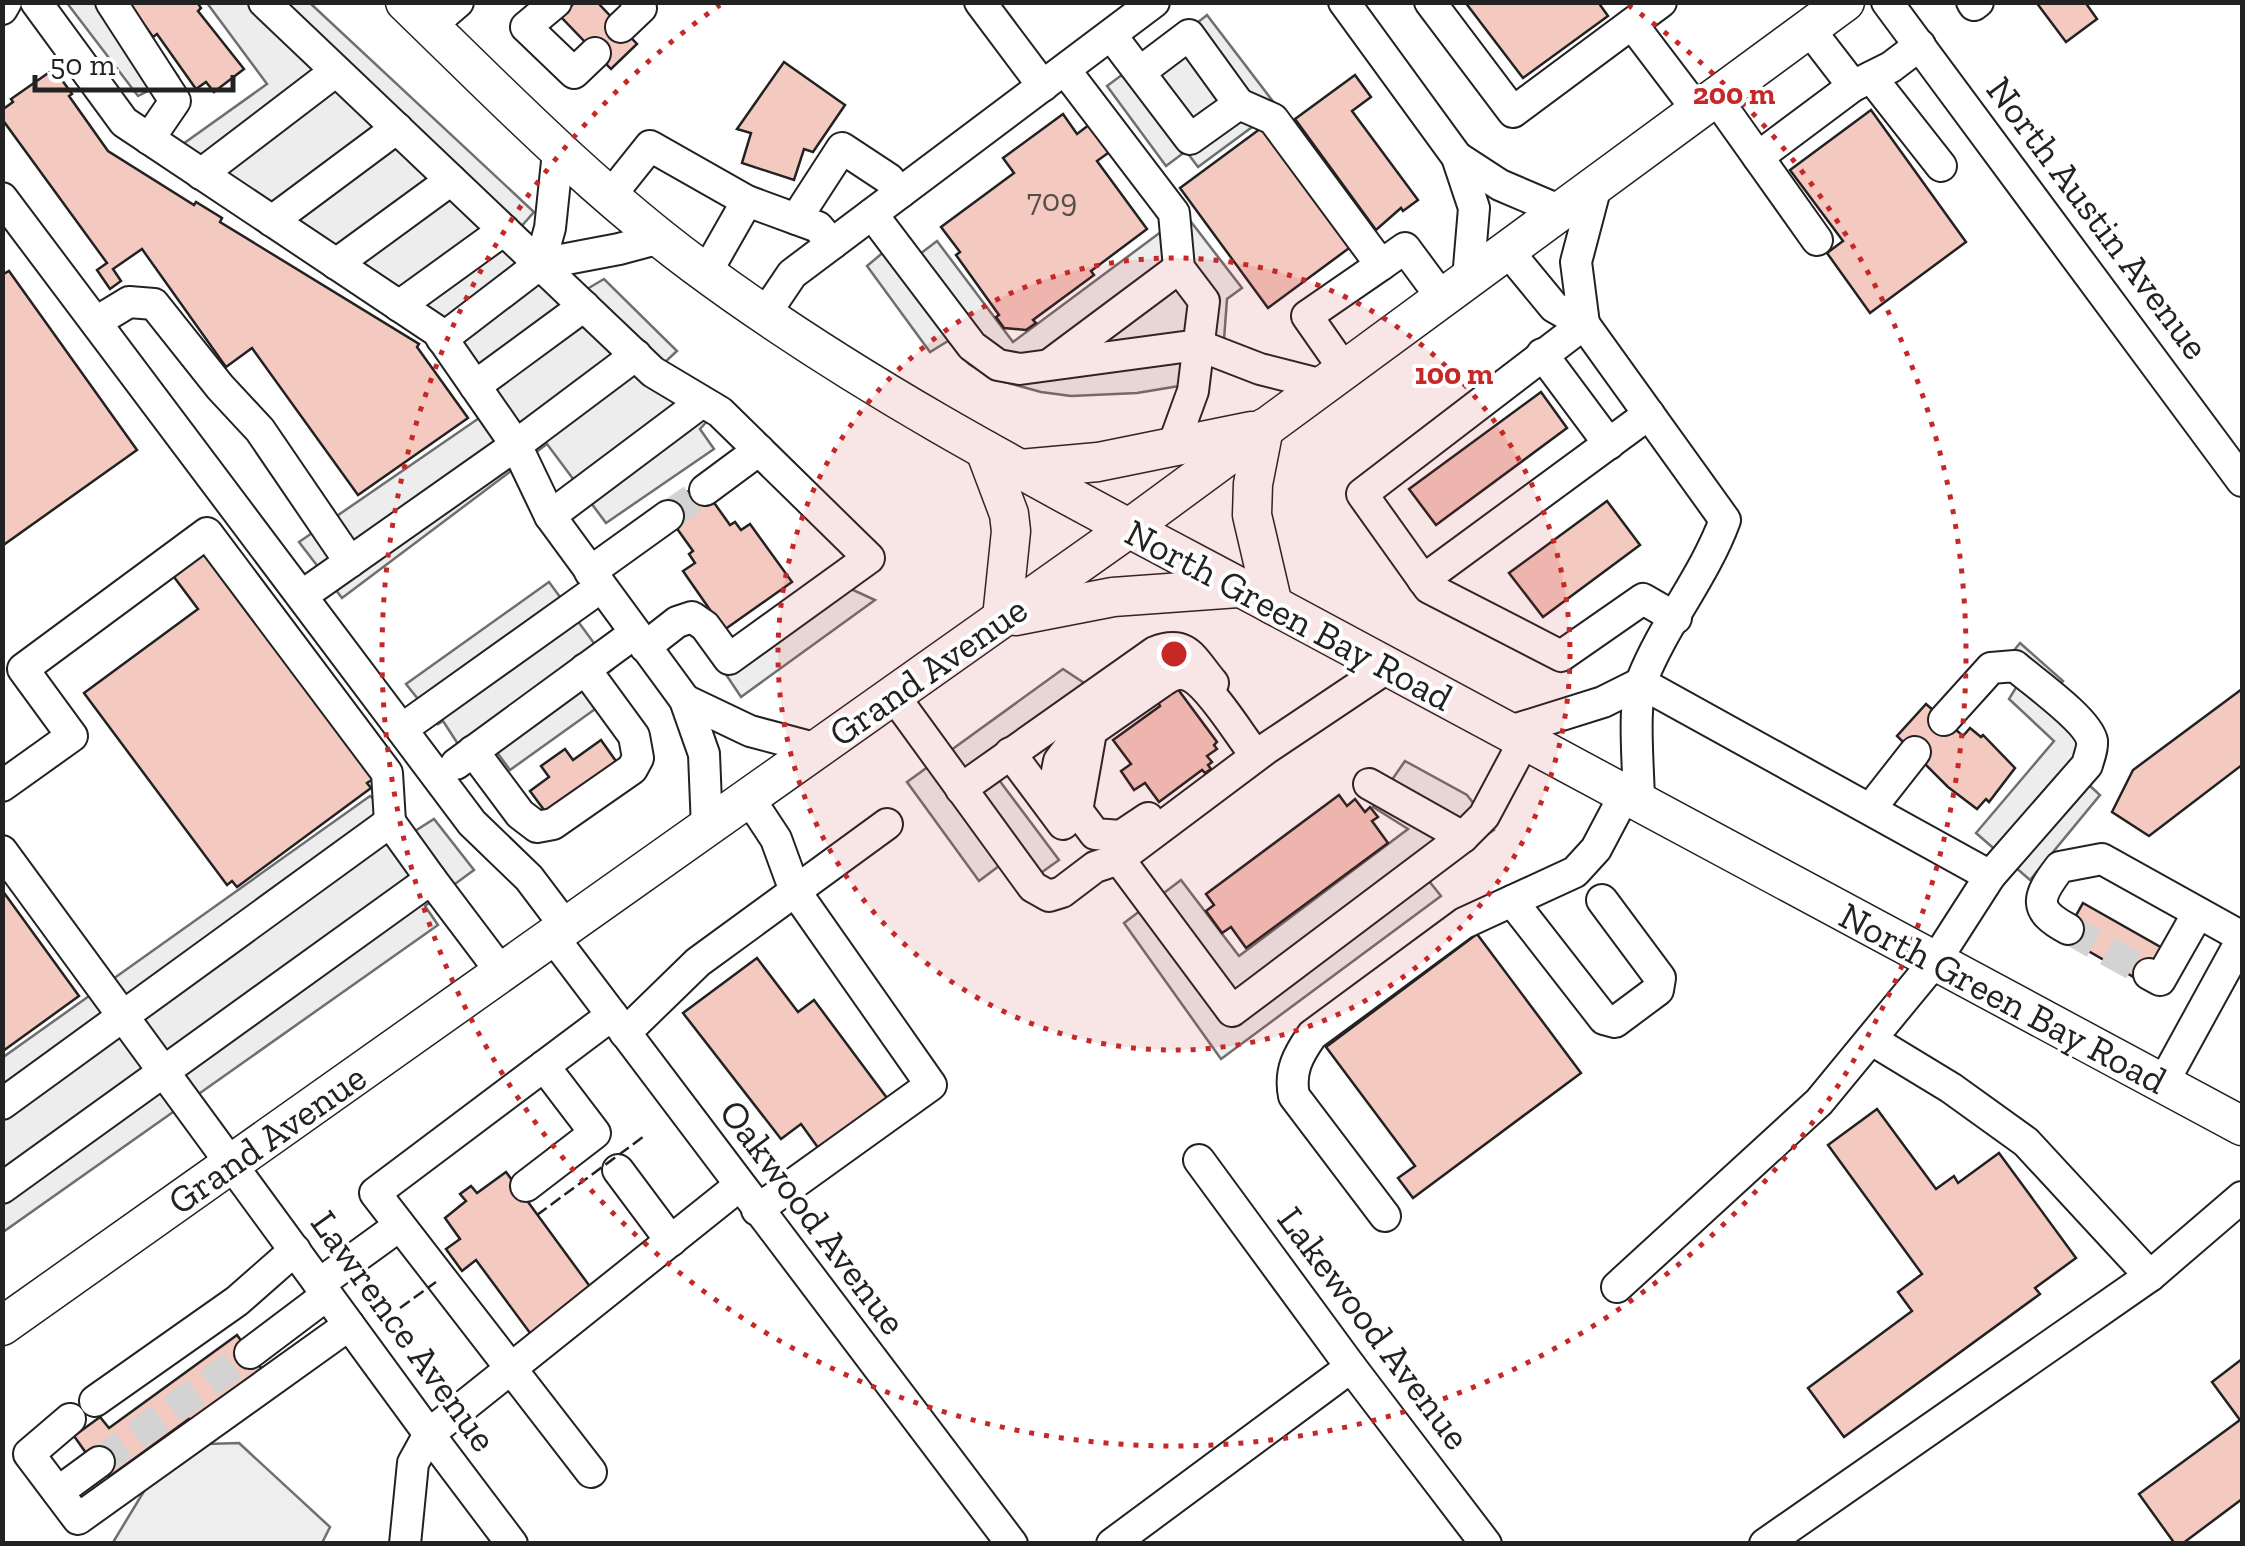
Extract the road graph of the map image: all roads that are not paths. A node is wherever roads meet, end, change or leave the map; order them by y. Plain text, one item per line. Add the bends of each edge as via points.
1 (6, 2) edge
2 (36, 2) edge
3 (111, 2) edge
4 (264, 2) edge
5 (556, 2) edge
6 (980, 2) edge
7 (1154, 2) edge
8 (1344, 2) edge
9 (1430, 2) edge
10 (1845, 2) edge
11 (1888, 2) edge
12 (2, 9) edge
13 (1651, 9) edge
14 (431, 10) edge
15 (1809, 29) junction
16 (1111, 35) junction
17 (1920, 45) junction
18 (595, 53) dead end
19 (336, 71) junction
20 (1140, 72) junction
21 (1054, 78) junction
22 (1862, 82) junction
23 (1239, 104) junction
24 (1707, 104) junction
25 (396, 128) junction
26 (150, 139) junction
27 (558, 152) junction
28 (1457, 157) junction
29 (1758, 158) junction
30 (1941, 166) dead end
31 (200, 174) junction
32 (451, 180) junction
33 (1596, 186) junction
34 (900, 194) junction
35 (610, 196) junction
36 (2, 198) edge
37 (747, 202) junction
38 (1561, 211) junction
39 (872, 214) junction
40 (796, 219) junction
41 (272, 221) junction
42 (504, 230) junction
43 (660, 238) junction
44 (1817, 240) dead end
45 (832, 244) junction
46 (1507, 250) junction
47 (336, 264) junction
48 (540, 264) junction
49 (1382, 264) junction
50 (1179, 268) junction
51 (706, 273) junction
52 (1455, 288) junction
53 (400, 306) junction
54 (584, 306) junction
55 (765, 314) junction
56 (96, 322) junction
57 (1584, 324) junction
58 (442, 339) junction
59 (1198, 346) junction
60 (1542, 354) junction
61 (636, 355) junction
62 (1050, 364) junction
63 (1334, 377) junction
64 (475, 386) junction
65 (702, 402) junction
66 (1649, 414) junction
67 (1264, 428) junction
68 (1608, 444) junction
69 (516, 445) junction
70 (1172, 446) junction
71 (759, 450) junction
72 (985, 450) junction
73 (1020, 469) junction
74 (2242, 481) edge
75 (705, 490) tunnel mouth
76 (550, 516) junction
77 (668, 516) tunnel mouth
78 (1128, 529) junction
79 (350, 562) junction
80 (596, 580) junction
81 (1424, 580) junction
82 (1239, 588) junction
83 (302, 595) junction
84 (1273, 605) junction
85 (1002, 618) junction
86 (1676, 618) junction
87 (640, 640) junction
88 (1388, 667) junction
89 (585, 669) junction
90 (13, 676) edge
91 (1640, 683) junction
92 (894, 696) junction
93 (684, 700) junction
94 (1944, 720) dead end
95 (402, 729) junction
96 (1516, 736) junction
97 (1258, 747) junction
98 (818, 749) junction
99 (473, 752) junction
100 (1010, 752) junction
101 (1915, 752) dead end
102 (438, 777) junction
103 (1369, 784) dead end
104 (2, 786) edge
105 (961, 788) junction
106 (749, 798) junction
107 (1632, 800) junction
108 (1871, 808) junction
109 (390, 822) junction
110 (887, 824) dead end
111 (707, 828) junction
112 (1463, 837) junction
113 (2, 851) edge
114 (1107, 863) junction
115 (1990, 876) junction
116 (431, 879) junction
117 (795, 891) junction
118 (1602, 900) dead end
119 (1512, 901) junction
120 (2198, 913) junction
121 (2068, 929) tunnel mouth
122 (560, 932) junction
123 (2242, 938) edge
124 (1936, 960) junction
125 (502, 973) junction
126 (2149, 974) dead end
127 (124, 1017) junction
128 (618, 1024) junction
129 (1872, 1040) junction
130 (544, 1066) junction
131 (164, 1073) junction
132 (2163, 1083) junction
133 (2, 1104) edge
134 (2242, 1126) edge
135 (1199, 1160) dead end
136 (232, 1164) junction
137 (618, 1170) dead end
138 (526, 1186) dead end
139 (2, 1188) edge
140 (2242, 1197) edge
141 (748, 1198) junction
142 (1385, 1216) dead end
143 (399, 1226) junction
144 (671, 1241) junction
145 (295, 1250) junction
146 (2150, 1276) junction
147 (1617, 1287) dead end
148 (323, 1289) junction
149 (247, 1292) junction
150 (349, 1325) junction
151 (2, 1326) edge
152 (276, 1333) junction
153 (250, 1353) tunnel mouth
154 (512, 1368) junction
155 (1351, 1368) junction
156 (429, 1434) junction
157 (99, 1462) tunnel mouth
158 (591, 1472) dead end
159 (58, 1492) junction
160 (405, 1544) edge
161 (512, 1544) edge
162 (1012, 1544) edge
163 (1112, 1544) edge
164 (1486, 1544) edge
165 (1765, 1544) edge

1 - 12 street
2 - 26 street via 124,122
3 - 26 street via 174,101
4 - 19 street
5 - 18 street via 526,27 574,73
6 - 21 street
7 - 16 street
8 - 28 street
9 - 13 street via 1513,112
10 - 15 main road, Grand Avenue
11 - 17 street, North Austin Avenue
13 - 24 street
14 - 27 main road, North Green Bay Road
15 - 22 street
15 - 24 main road, Grand Avenue
16 - 20 street
16 - 21 street
17 - 22 street
17 - 74 street, North Austin Avenue
19 - 25 street
19 - 31 street
20 - 23 street via 1190,139
20 - 23 street via 1189,35
21 - 34 street
21 - 50 street via 1147,175 1174,214
22 - 29 street
22 - 30 street
23 - 49 street via 1273,119
24 - 29 street
24 - 33 main road, Grand Avenue
25 - 32 street
25 - 41 street
26 - 31 street
27 - 35 main road, North Green Bay Road
27 - 48 street
28 - 38 street via 1500,185
28 - 52 street via 1474,208
29 - 44 street
31 - 41 street
32 - 42 street
32 - 47 street
33 - 38 main road, Grand Avenue
33 - 57 street via 1576,262
34 - 39 street
34 - 40 street via 842,148
35 - 37 street via 650,146
35 - 43 main road, North Green Bay Road
36 - 56 street, Oakwood Avenue
37 - 40 street
37 - 51 street
38 - 46 main road, Grand Avenue
39 - 45 street
39 - 62 street via 972,346 998,365
40 - 45 street via 818,226
41 - 47 street
42 - 48 street
42 - 53 street
43 - 48 street
43 - 51 main road, North Green Bay Road
45 - 55 street via 792,274
46 - 52 main road, Grand Avenue
46 - 57 street via 1554,307
47 - 53 street
48 - 54 street
48 - 58 street
49 - 52 street via 1405,248
49 - 63 street via 1307,316
50 - 59 street via 1204,301
50 - 62 street
51 - 55 main road, North Green Bay Road
52 - 63 main road, Grand Avenue
53 - 58 street
54 - 61 street
54 - 64 street
55 - 72 main road, North Green Bay Road
56 - 79 street via 130,302 154,304 260,430
56 - 83 street, Oakwood Avenue
57 - 60 street
57 - 66 street
58 - 64 street
59 - 62 street
59 - 63 street via 1260,369
59 - 70 street via 1194,391
60 - 68 street
60 - 81 street via 1362,494
61 - 65 street
61 - 69 street
63 - 67 main road, Grand Avenue
64 - 69 street
65 - 71 street
65 - 76 street
66 - 68 street
66 - 86 street via 1725,520
67 - 70 main road
67 - 78 main road, Grand Avenue
67 - 84 main road via 1252,515
68 - 81 street
69 - 76 street
69 - 79 street
70 - 73 main road
71 - 75 street
71 - 87 street via 869,558 729,659 692,617
72 - 73 main road, North Green Bay Road
72 - 85 main road via 1011,531
73 - 78 main road, North Green Bay Road
76 - 80 street
77 - 80 street
78 - 82 main road, North Green Bay Road
78 - 85 main road, Grand Avenue
79 - 83 street
80 - 87 street
80 - 95 street
81 - 86 street via 1562,656 1642,599
82 - 84 main road, North Green Bay Road
82 - 85 main road via 1114,596
83 - 95 street, Oakwood Avenue
84 - 88 main road, North Green Bay Road
85 - 92 main road, Grand Avenue
86 - 91 street
87 - 89 street
87 - 93 street
88 - 96 main road, North Green Bay Road
88 - 97 street
89 - 99 street
89 - 99 street via 634,736 638,758 632,769 553,824 537,827
90 - 104 street via 72,736
90 - 109 street via 207,533 387,772
91 - 96 street
91 - 107 street
91 - 108 street
92 - 98 main road, Grand Avenue
92 - 105 street
93 - 98 street via 750,731
93 - 111 street via 704,754
94 - 115 street via 1991,668 2015,666 2070,712 2093,744 2087,765
95 - 102 street, Oakwood Avenue
96 - 107 main road, North Green Bay Road
96 - 112 street via 1484,816
97 - 97 street via 1199,681 1172,674 1071,745 1056,776 1095,834 1120,836
97 - 100 street via 1185,650 1172,646
97 - 114 street
98 - 106 main road, Grand Avenue
99 - 102 street
100 - 105 street
100 - 114 street
101 - 108 street
102 - 122 street, Oakwood Avenue via 529,878
103 - 112 street
105 - 114 street via 1042,894 1062,892
106 - 111 main road, Grand Avenue
106 - 117 street via 776,838
107 - 119 street via 1576,872
107 - 124 main road, North Green Bay Road
108 - 115 street
109 - 116 street
109 - 127 street
110 - 117 street
111 - 122 main road, Grand Avenue
112 - 114 street via 1232,1011
113 - 127 street, Lawrence Avenue
115 - 124 street
116 - 125 street
116 - 131 street
117 - 128 street
117 - 141 street via 930,1086
118 - 119 street via 1660,978 1658,990 1614,1022 1604,1019
119 - 142 street via 1464,923 1312,1035 1294,1065 1294,1096
120 - 121 street via 2102,860 2060,866 2046,885 2043,912
120 - 123 street
120 - 126 street via 2160,980
122 - 125 main road, Grand Avenue
122 - 128 street, Oakwood Avenue
123 - 132 street
124 - 129 street
124 - 132 main road, North Green Bay Road
125 - 136 main road, Grand Avenue
127 - 131 street, Lawrence Avenue
127 - 133 street
128 - 130 street
128 - 141 street, Oakwood Avenue
129 - 146 street via 2026,1142
129 - 147 street via 1819,1102
130 - 138 street via 595,1133
130 - 143 street via 375,1193
131 - 136 street, Lawrence Avenue
131 - 139 street
132 - 134 main road, North Green Bay Road
135 - 155 street, Lakewood Avenue
136 - 145 street, Lawrence Avenue
136 - 151 main road, Grand Avenue
137 - 144 street
140 - 146 street
141 - 144 street
141 - 162 street, Oakwood Avenue
143 - 148 street
143 - 154 street
144 - 154 street
145 - 148 street, Lawrence Avenue
145 - 149 street
146 - 165 street
148 - 150 street, Lawrence Avenue
148 - 152 street
149 - 152 street
149 - 159 street via 29,1454
150 - 156 street, Lawrence Avenue
150 - 159 street via 78,1518
152 - 153 street
154 - 156 street
154 - 158 street
155 - 163 street
155 - 164 street, Lakewood Avenue
156 - 160 street via 412,1462
156 - 161 street, Lawrence Avenue
157 - 159 street

